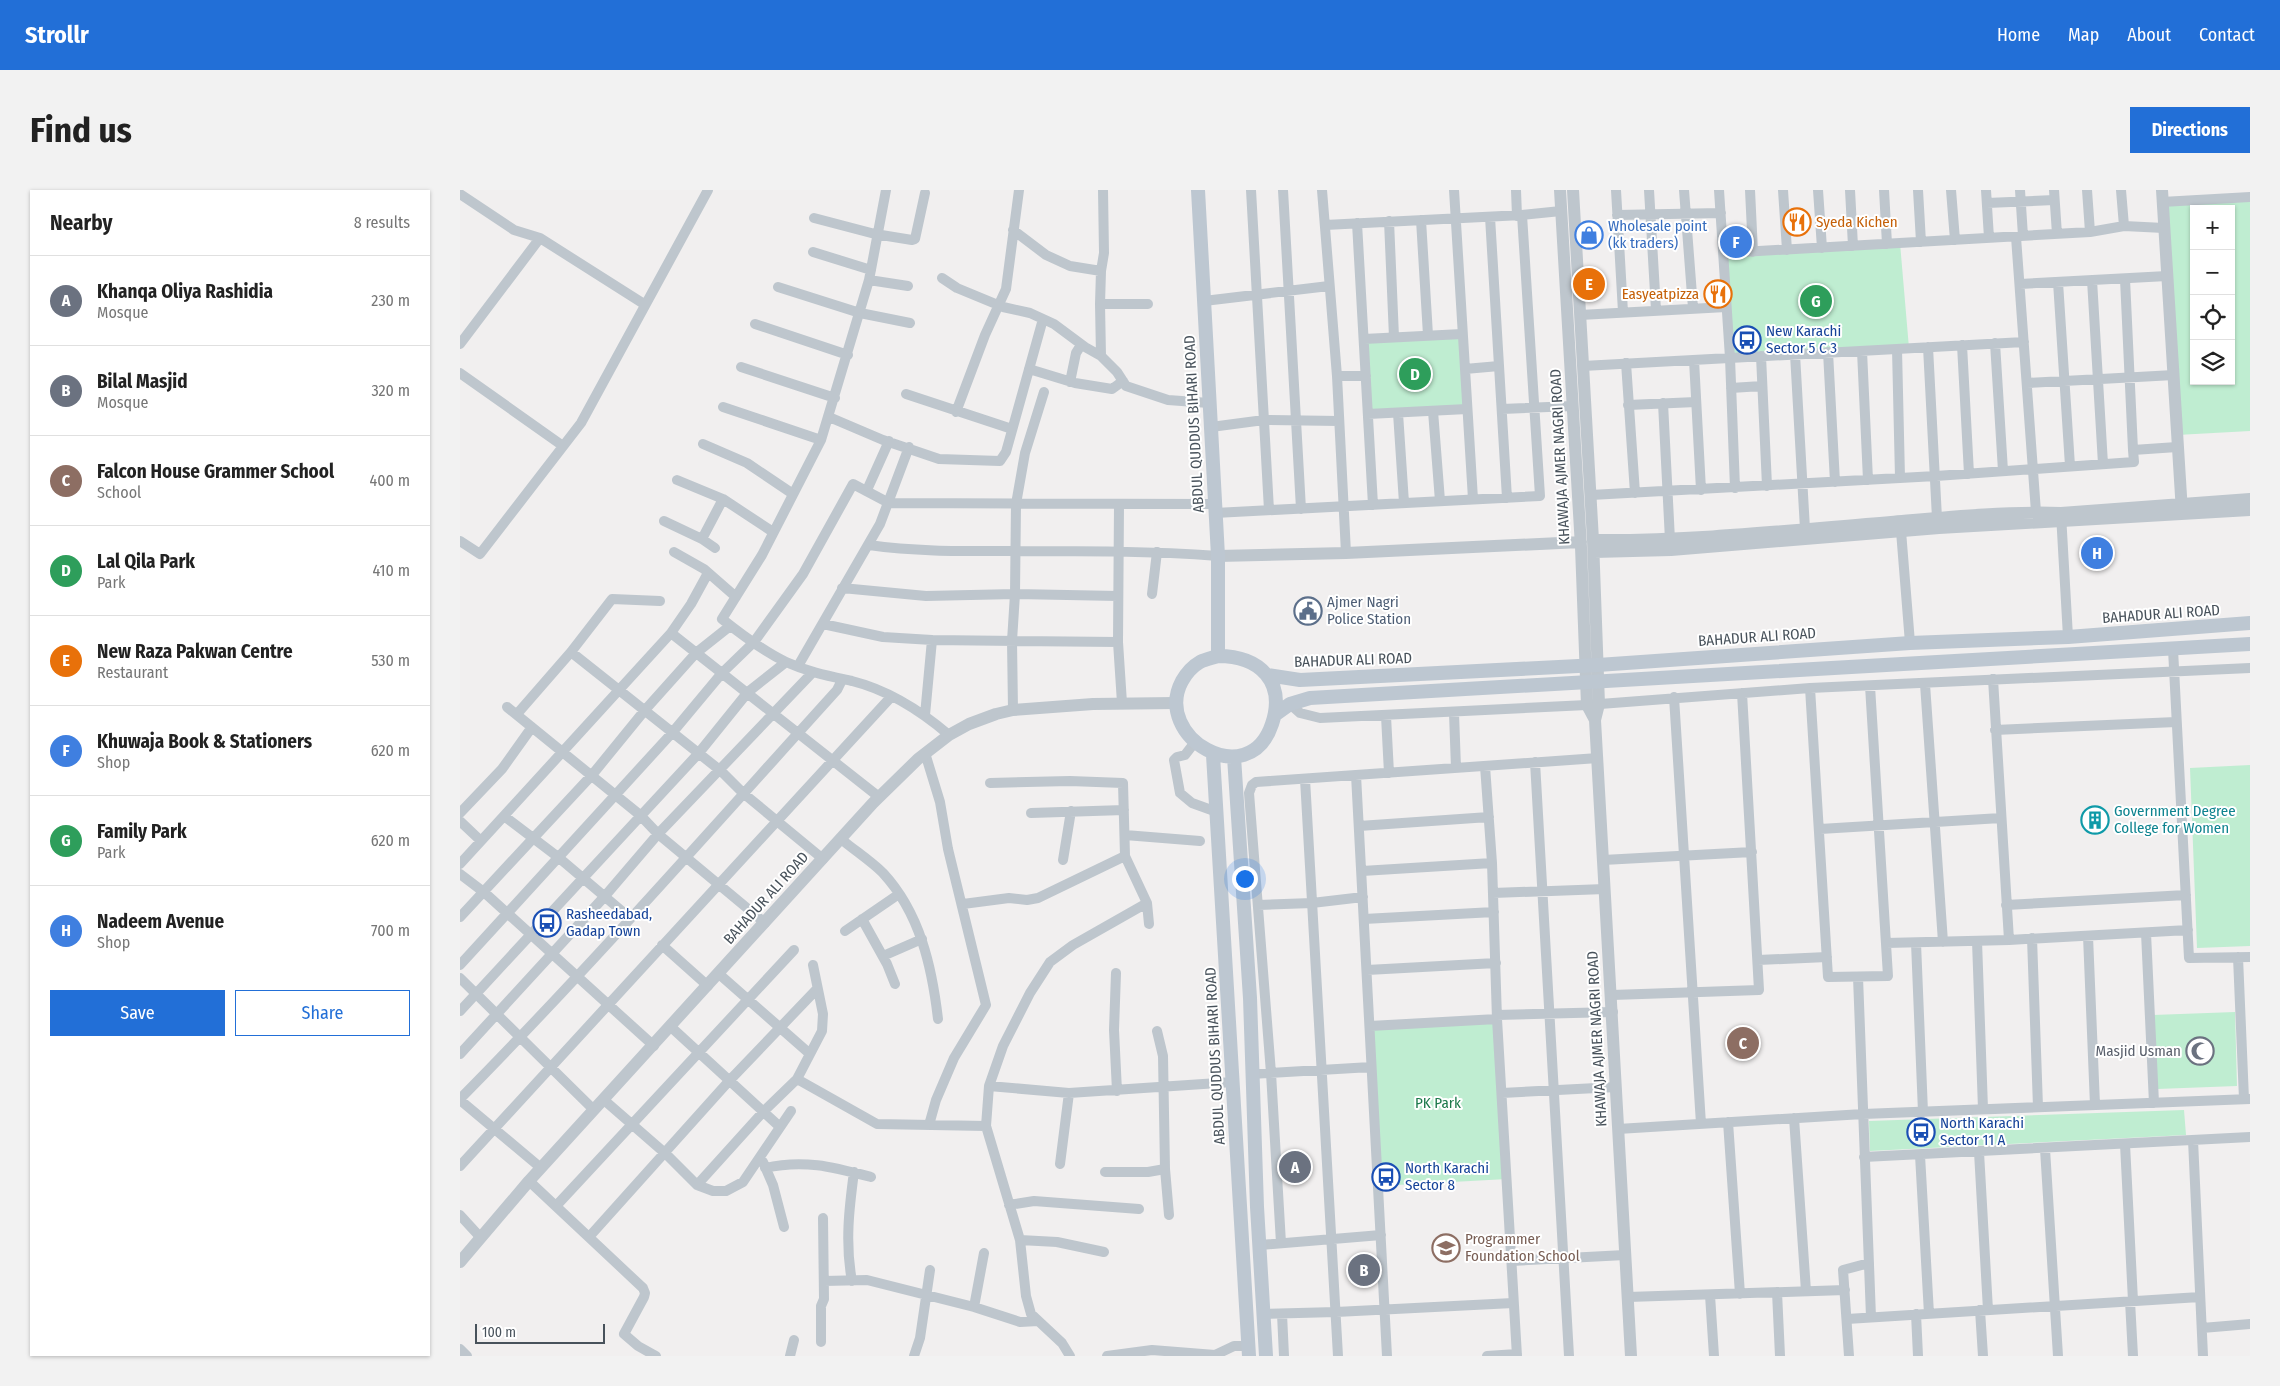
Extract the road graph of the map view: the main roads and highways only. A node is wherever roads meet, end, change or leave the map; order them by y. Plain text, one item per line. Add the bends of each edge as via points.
1 (1198, 190) edge
2 (2250, 624) edge
3 (2250, 644) edge
4 (1218, 656) junction
5 (1267, 675) junction
6 (1276, 714) junction
7 (1213, 754) junction
8 (1234, 757) junction
9 (1249, 1351) edge
10 (1266, 1356) edge

1 - 4 main road, ABDUL QUDDUS BIHARI ROAD via 1218,556
2 - 5 main road, BAHADUR ALI ROAD via 1592,665 1300,680
3 - 6 main road via 1310,698 1290,704
4 - 5 main road via 1236,656 1253,662
4 - 7 main road via 1200,662 1186,674 1178,690 1175,708 1195,742
5 - 6 main road via 1278,703
6 - 8 main road via 1269,736 1256,748
7 - 8 main road
7 - 9 main road, ABDUL QUDDUS BIHARI ROAD
8 - 10 main road

